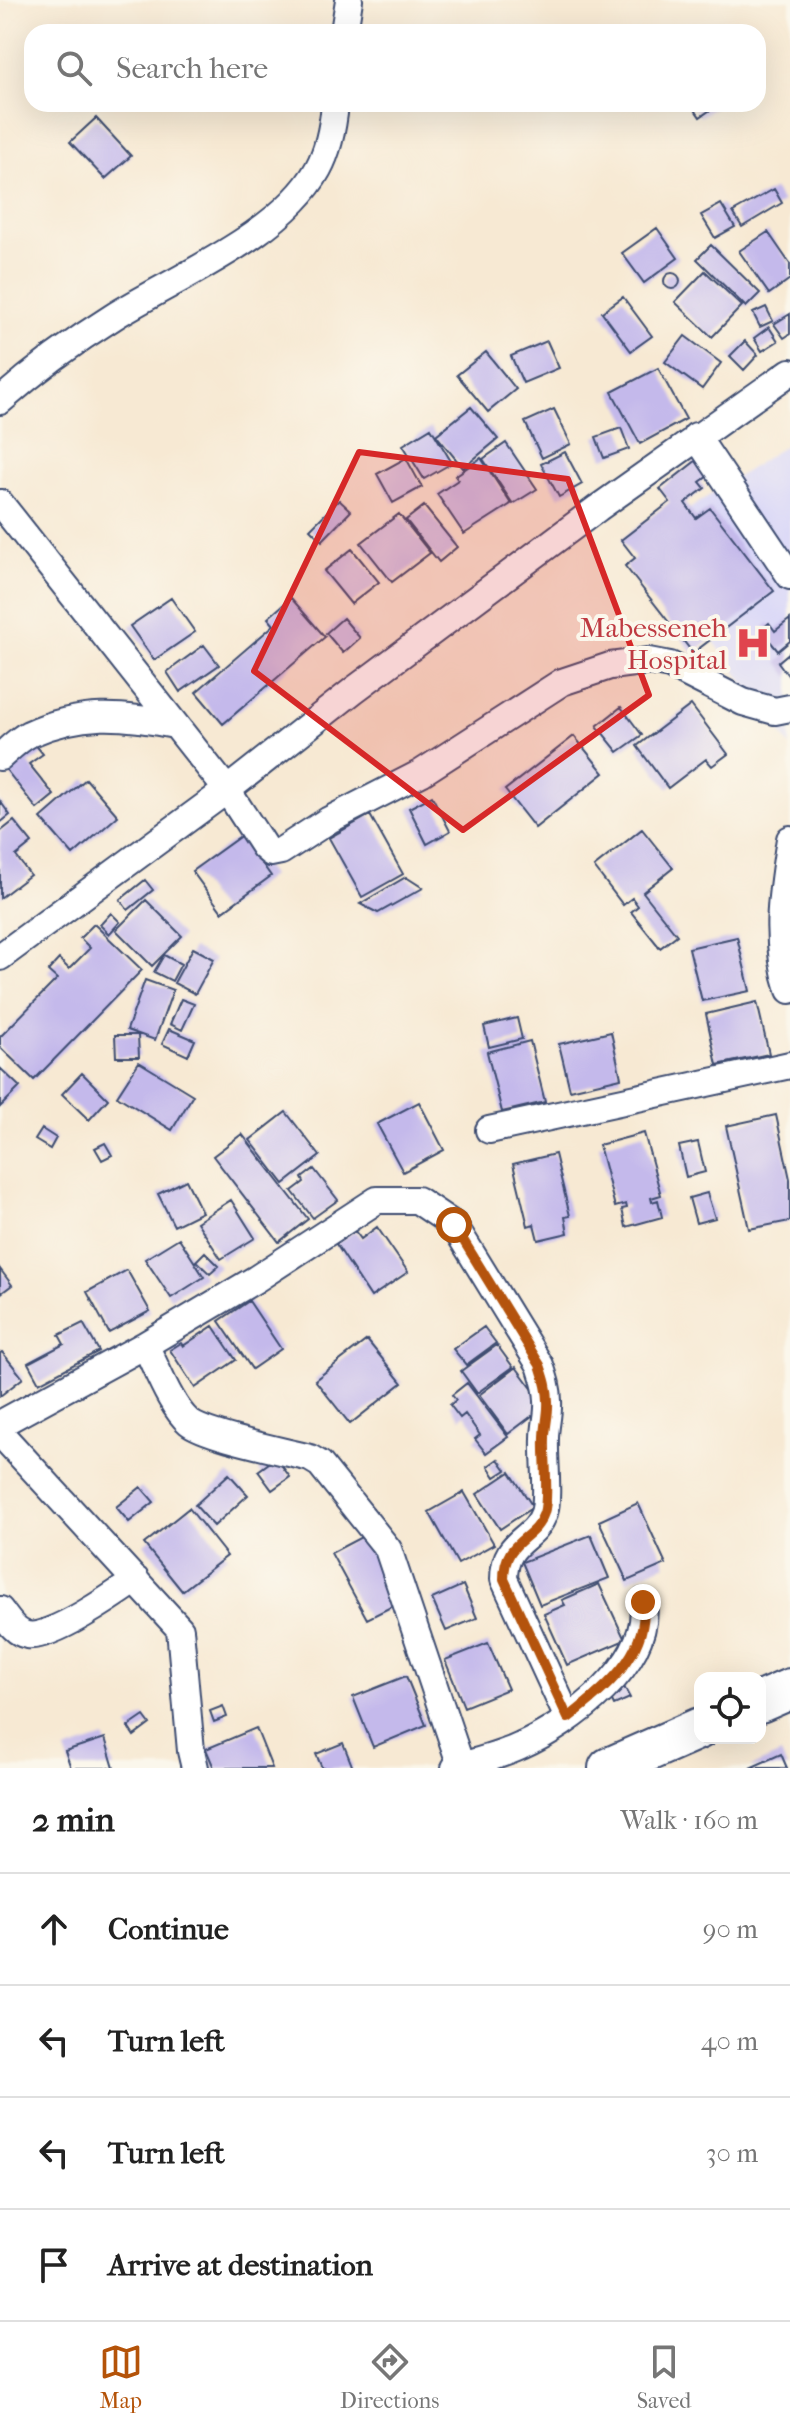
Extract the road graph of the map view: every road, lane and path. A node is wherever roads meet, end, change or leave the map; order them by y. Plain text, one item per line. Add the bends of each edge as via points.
1 (349, 0) edge
2 (345, 24) edge
3 (334, 112) edge
4 (790, 372) edge
5 (0, 401) edge
6 (696, 436) junction
7 (0, 503) edge
8 (790, 576) edge
9 (790, 708) edge
10 (175, 725) junction
11 (0, 757) edge
12 (227, 790) junction
13 (790, 839) edge
14 (0, 957) edge
15 (790, 990) edge
16 (790, 1065) edge
17 (489, 1130) dead end
18 (145, 1345) junction
19 (0, 1424) edge
20 (0, 1433) edge
21 (136, 1580) junction
22 (643, 1602) dead end
23 (0, 1610) edge
24 (790, 1689) edge
25 (766, 1699) edge
26 (568, 1718) junction
27 (694, 1731) edge
28 (458, 1767) edge
29 (195, 1768) edge
30 (609, 1768) edge

1 - 2 street
3 - 5 street via 318,169 286,209 197,270 112,318
4 - 6 street
6 - 8 street
6 - 12 street
7 - 10 street
9 - 12 street via 775,711 743,702 670,665 649,661 610,666 562,682 421,773 271,853
10 - 11 street via 83,717 27,735
10 - 12 street
12 - 14 street
13 - 15 street via 779,936
16 - 17 street
18 - 19 street
18 - 26 street via 377,1200 417,1200 454,1225 540,1365 547,1386 544,1512 508,1553 504,1579
18 - 28 street via 189,1422 320,1464 388,1549
20 - 21 street
21 - 23 street via 96,1608 38,1636 24,1635
21 - 29 street via 180,1629
22 - 26 street via 642,1632 634,1653
24 - 25 main road
26 - 28 street via 518,1748
27 - 30 main road

